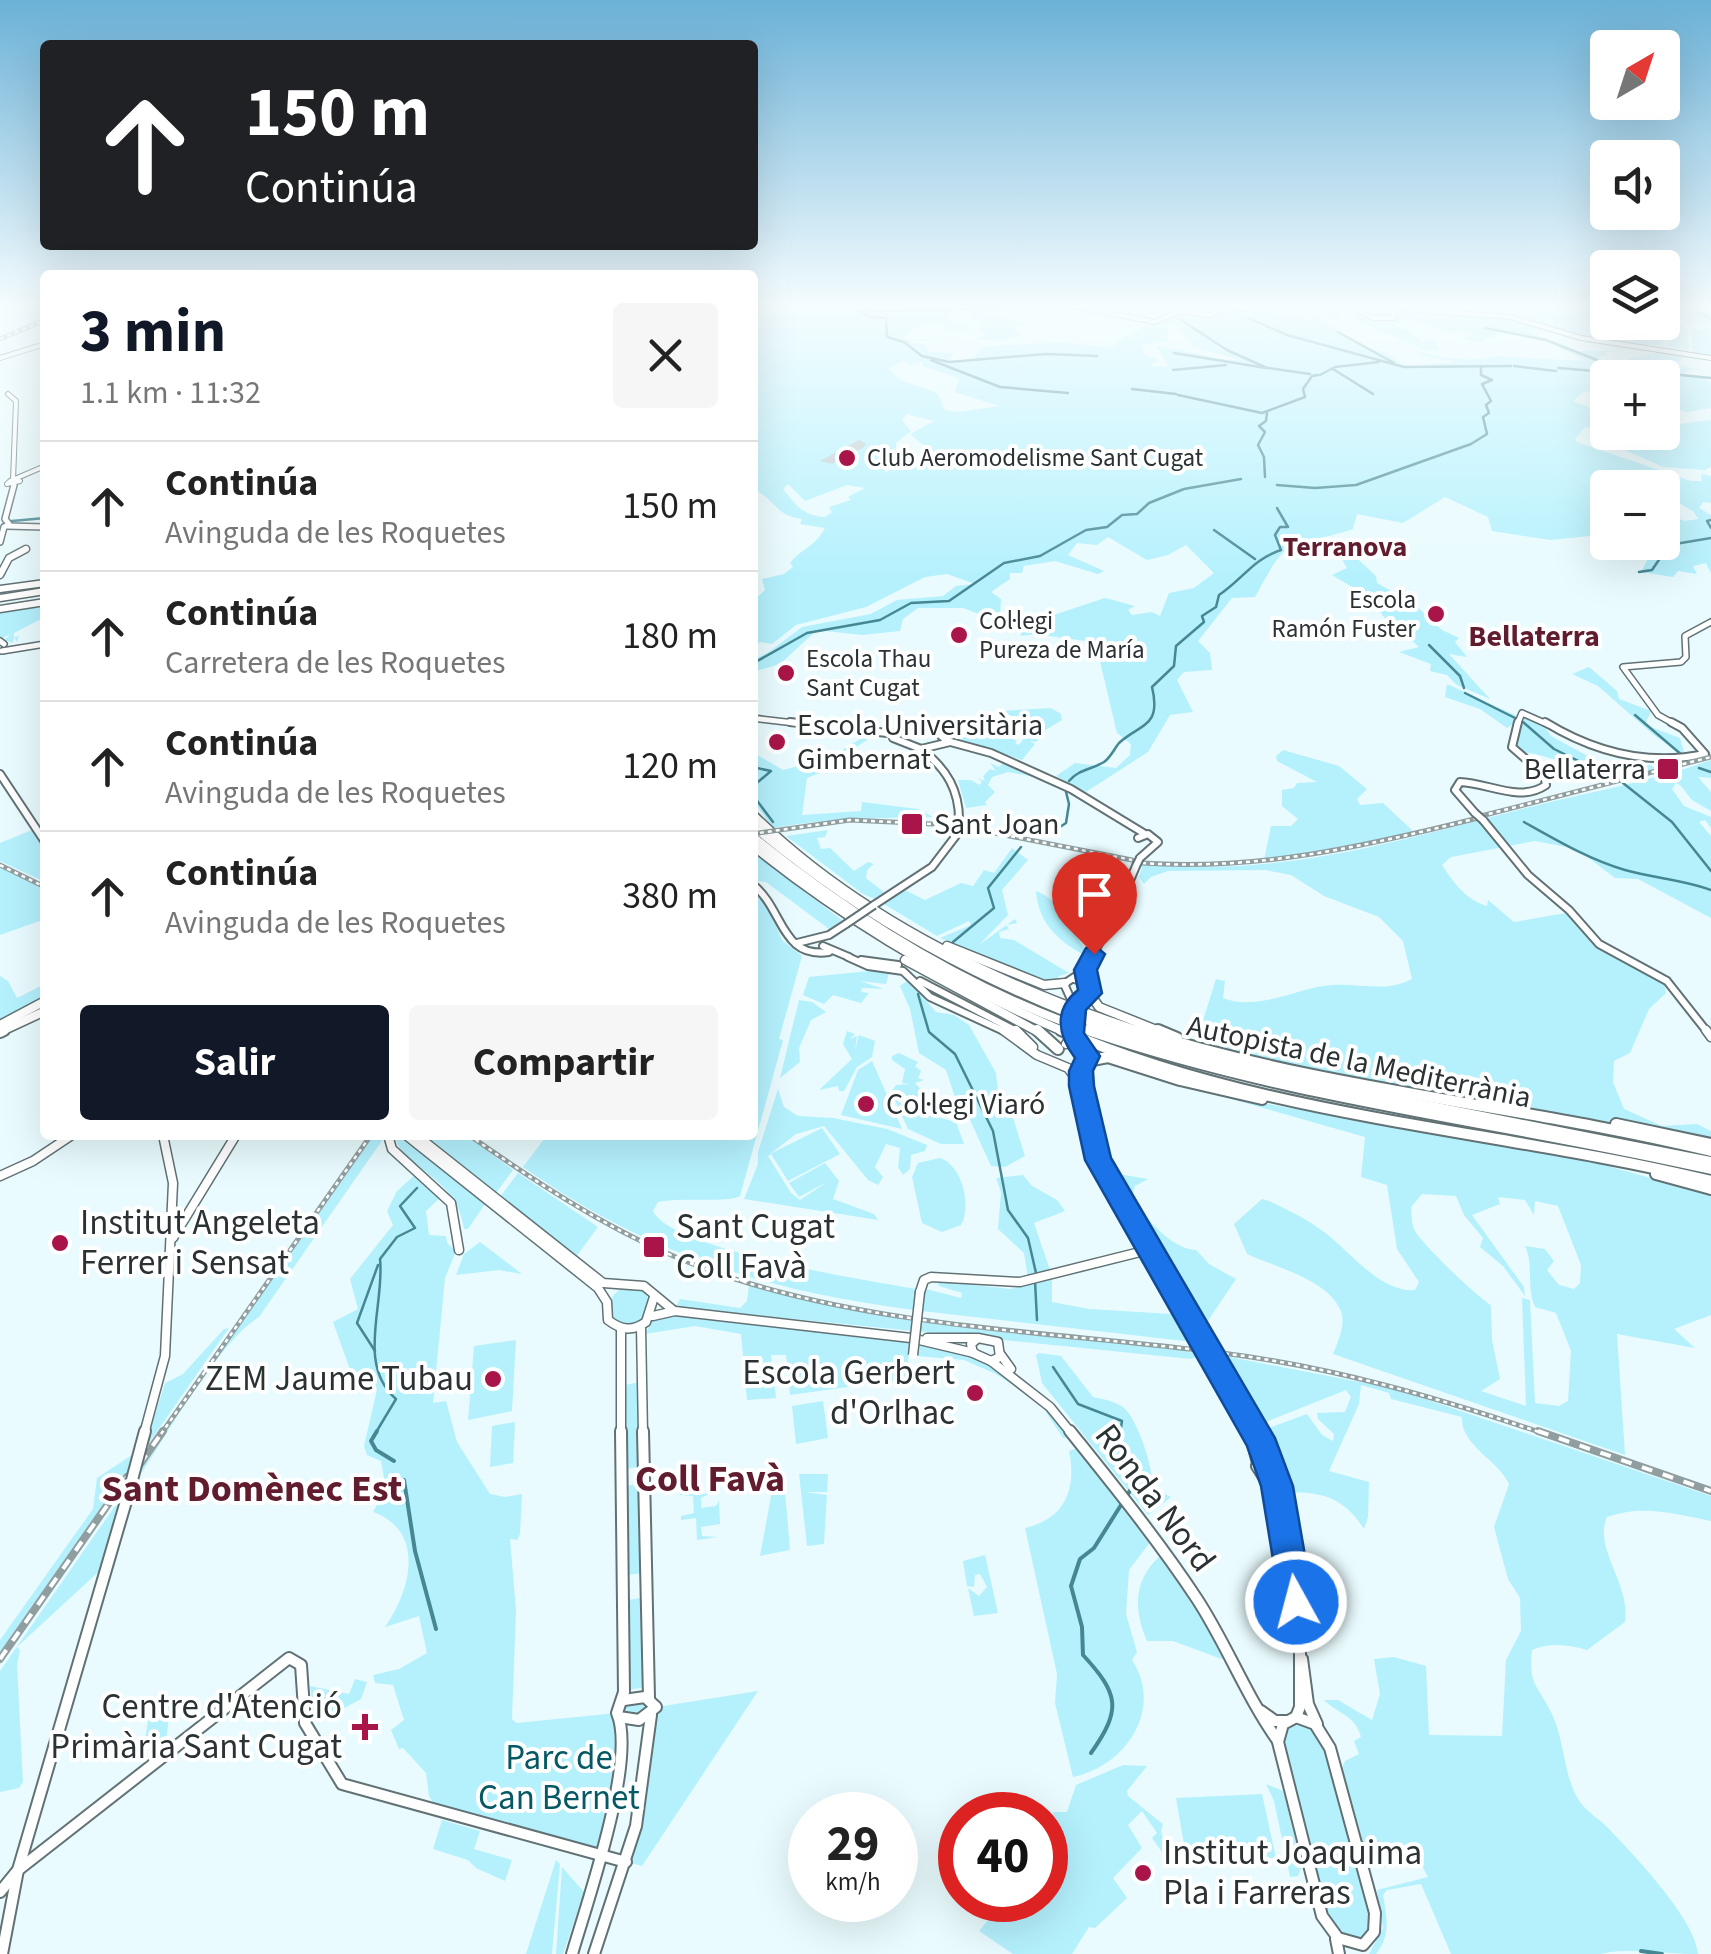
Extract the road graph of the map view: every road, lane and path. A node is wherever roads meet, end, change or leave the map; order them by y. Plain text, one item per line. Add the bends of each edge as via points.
1 (10, 396) edge
2 (40, 468) edge
3 (14, 482) junction
4 (5, 524) edge
5 (40, 527) edge
6 (0, 542) edge
7 (26, 549) dead end
8 (1, 569) edge
9 (40, 591) edge
10 (40, 593) edge
11 (40, 593) edge
12 (0, 597) edge
13 (1711, 622) edge
14 (2, 642) edge
15 (40, 642) edge
16 (40, 643) edge
17 (1, 652) edge
18 (758, 720) edge
19 (904, 736) junction
20 (940, 740) junction
21 (929, 752) junction
22 (1, 781) edge
23 (758, 816) edge
24 (758, 830) edge
25 (958, 833) joint
26 (40, 835) edge
27 (1140, 839) junction
28 (758, 841) edge
29 (758, 851) edge
30 (1142, 856) junction
31 (758, 888) edge
32 (1123, 897) junction
33 (1114, 902) junction
34 (871, 906) junction
35 (1124, 907) junction
36 (1106, 913) junction
37 (1118, 917) junction
38 (1110, 924) junction
39 (858, 926) junction
40 (816, 946) junction
41 (834, 952) joint
42 (848, 957) junction
43 (1086, 970) junction
44 (1070, 981) junction
45 (1086, 992) junction
46 (1072, 1002) junction
47 (40, 1010) edge
48 (0, 1030) edge
49 (1072, 1035) junction
50 (1711, 1037) edge
51 (1077, 1045) junction
52 (1060, 1048) junction
53 (1059, 1062) junction
54 (1085, 1064) junction
55 (1068, 1068) junction
56 (1290, 1072) junction
57 (1081, 1086) junction
58 (1341, 1110) junction
59 (1512, 1138) junction
60 (65, 1140) edge
61 (165, 1140) edge
62 (233, 1140) edge
63 (389, 1140) edge
64 (412, 1140) edge
65 (422, 1140) edge
66 (1711, 1148) edge
67 (1666, 1159) joint
68 (1711, 1168) edge
69 (0, 1176) edge
70 (1711, 1181) edge
71 (1711, 1189) edge
72 (172, 1239) junction
73 (460, 1250) dead end
74 (1148, 1250) junction
75 (625, 1286) junction
76 (654, 1297) junction
77 (608, 1302) junction
78 (674, 1311) junction
79 (652, 1317) junction
80 (641, 1327) junction
81 (621, 1330) junction
82 (911, 1338) junction
83 (978, 1338) junction
84 (974, 1353) junction
85 (1208, 1354) junction
86 (1002, 1355) junction
87 (913, 1356) dead end
88 (991, 1360) junction
89 (1269, 1472) junction
90 (1126, 1497) junction
91 (1169, 1555) junction
92 (1301, 1653) junction
93 (649, 1698) junction
94 (624, 1700) junction
95 (650, 1715) junction
96 (618, 1716) junction
97 (1291, 1719) junction
98 (1321, 1730) junction
99 (1278, 1742) junction
100 (601, 1856) junction
101 (626, 1862) junction
102 (18, 1870) junction
103 (5, 1896) edge
104 (1336, 1938) junction
105 (1359, 1949) edge
106 (2, 1954) edge
107 (572, 1954) edge
108 (594, 1954) edge
109 (1339, 1954) edge

1 - 3 street via 16,401
2 - 3 street
3 - 4 street
4 - 5 street
4 - 6 street
7 - 8 highway
9 - 12 highway via 14,587
10 - 12 highway
11 - 12 highway
13 - 50 street, bridge via 1686,636 1686,657 1623,667 1658,715 1682,728 1705,754 1639,761 1529,714 1518,719 1512,747 1544,775 1546,785 1524,793 1472,782 1455,790 1600,944 1667,982
14 - 15 street
14 - 17 street
16 - 17 street
18 - 19 street
19 - 20 main road via 926,726
19 - 21 street
20 - 21 street
20 - 27 street via 1047,777 1129,825
21 - 25 street, bridge via 958,794
22 - 26 street
23 - 34 highway via 801,858
24 - 68 highway, Autopista de la Mediterrània via 902,935 1026,997 1128,1035 1266,1074 1553,1128
25 - 34 main road via 932,866
27 - 30 street
27 - 30 street via 1158,841
28 - 67 highway, Autopista de la Mediterrània via 824,894 912,950 1100,1035 1302,1091
29 - 39 highway
30 - 32 street
31 - 40 street via 794,943
32 - 33 street
32 - 35 street
33 - 35 street
33 - 36 street
34 - 40 street, bridge
34 - 44 highway via 1040,984
34 - 56 highway via 958,958 1073,1008
35 - 37 street
36 - 37 street
36 - 38 street
37 - 38 street
38 - 43 street
39 - 52 highway via 927,974
39 - 58 highway via 977,992 1108,1046 1227,1084
40 - 41 street
41 - 42 main road
42 - 52 street via 900,965 940,994 1019,1032 1042,1054
42 - 53 street via 904,970 936,1000
43 - 44 street
43 - 45 street
44 - 45 street
44 - 46 street via 1064,990
45 - 46 street
45 - 56 highway via 1099,1008
46 - 49 street, bridge
47 - 48 highway
49 - 51 street
49 - 52 street
51 - 52 street
51 - 54 street via 1087,1053
52 - 53 street
53 - 55 street
54 - 55 street
54 - 57 street
54 - 58 highway via 1108,1057 1228,1092
55 - 57 street
56 - 66 highway
57 - 74 street via 1098,1160
58 - 59 highway
59 - 70 highway
59 - 71 highway
60 - 69 street
61 - 72 street via 172,1164
62 - 72 street
63 - 73 street via 448,1199
64 - 77 street
65 - 75 street, Ronda Nord via 603,1283
67 - 68 highway
72 - 102 street, bridge via 165,1356
74 - 85 street, bridge
74 - 87 street, bridge via 1029,1280 934,1274 920,1288
75 - 76 street, Ronda Nord via 644,1286
75 - 77 street
76 - 78 street, Ronda Nord
76 - 79 street
77 - 81 street via 608,1320
78 - 79 street, Ronda Nord
78 - 82 street, Ronda Nord
79 - 80 street, Ronda Nord
80 - 81 street
80 - 93 street
81 - 94 street
82 - 83 street, Ronda Nord
82 - 84 street, Ronda Nord
83 - 84 street
83 - 86 street, Ronda Nord via 996,1341
84 - 88 street, Ronda Nord
85 - 89 street via 1260,1438
85 - 89 street via 1260,1454 1256,1469
86 - 88 street
86 - 90 street, Ronda Nord via 1061,1414
88 - 90 street, Ronda Nord via 1050,1407
89 - 92 street
90 - 91 street, Ronda Nord
91 - 97 street, Ronda Nord via 1214,1619 1257,1704 1270,1719
91 - 99 street, Ronda Nord
92 - 97 street via 1300,1708
92 - 98 street via 1308,1704
93 - 94 street
93 - 95 street via 656,1708
94 - 96 street
95 - 96 street via 632,1721
95 - 101 street via 642,1799
96 - 100 street via 620,1764
97 - 98 street, Ronda Nord via 1310,1720
97 - 99 street
98 - 105 street via 1375,1913 1374,1932
99 - 104 street via 1322,1916
100 - 101 street
100 - 102 street via 342,1780 305,1724 301,1665 289,1658
100 - 107 street
101 - 108 street
102 - 103 street
103 - 106 street
104 - 105 street
104 - 109 street

